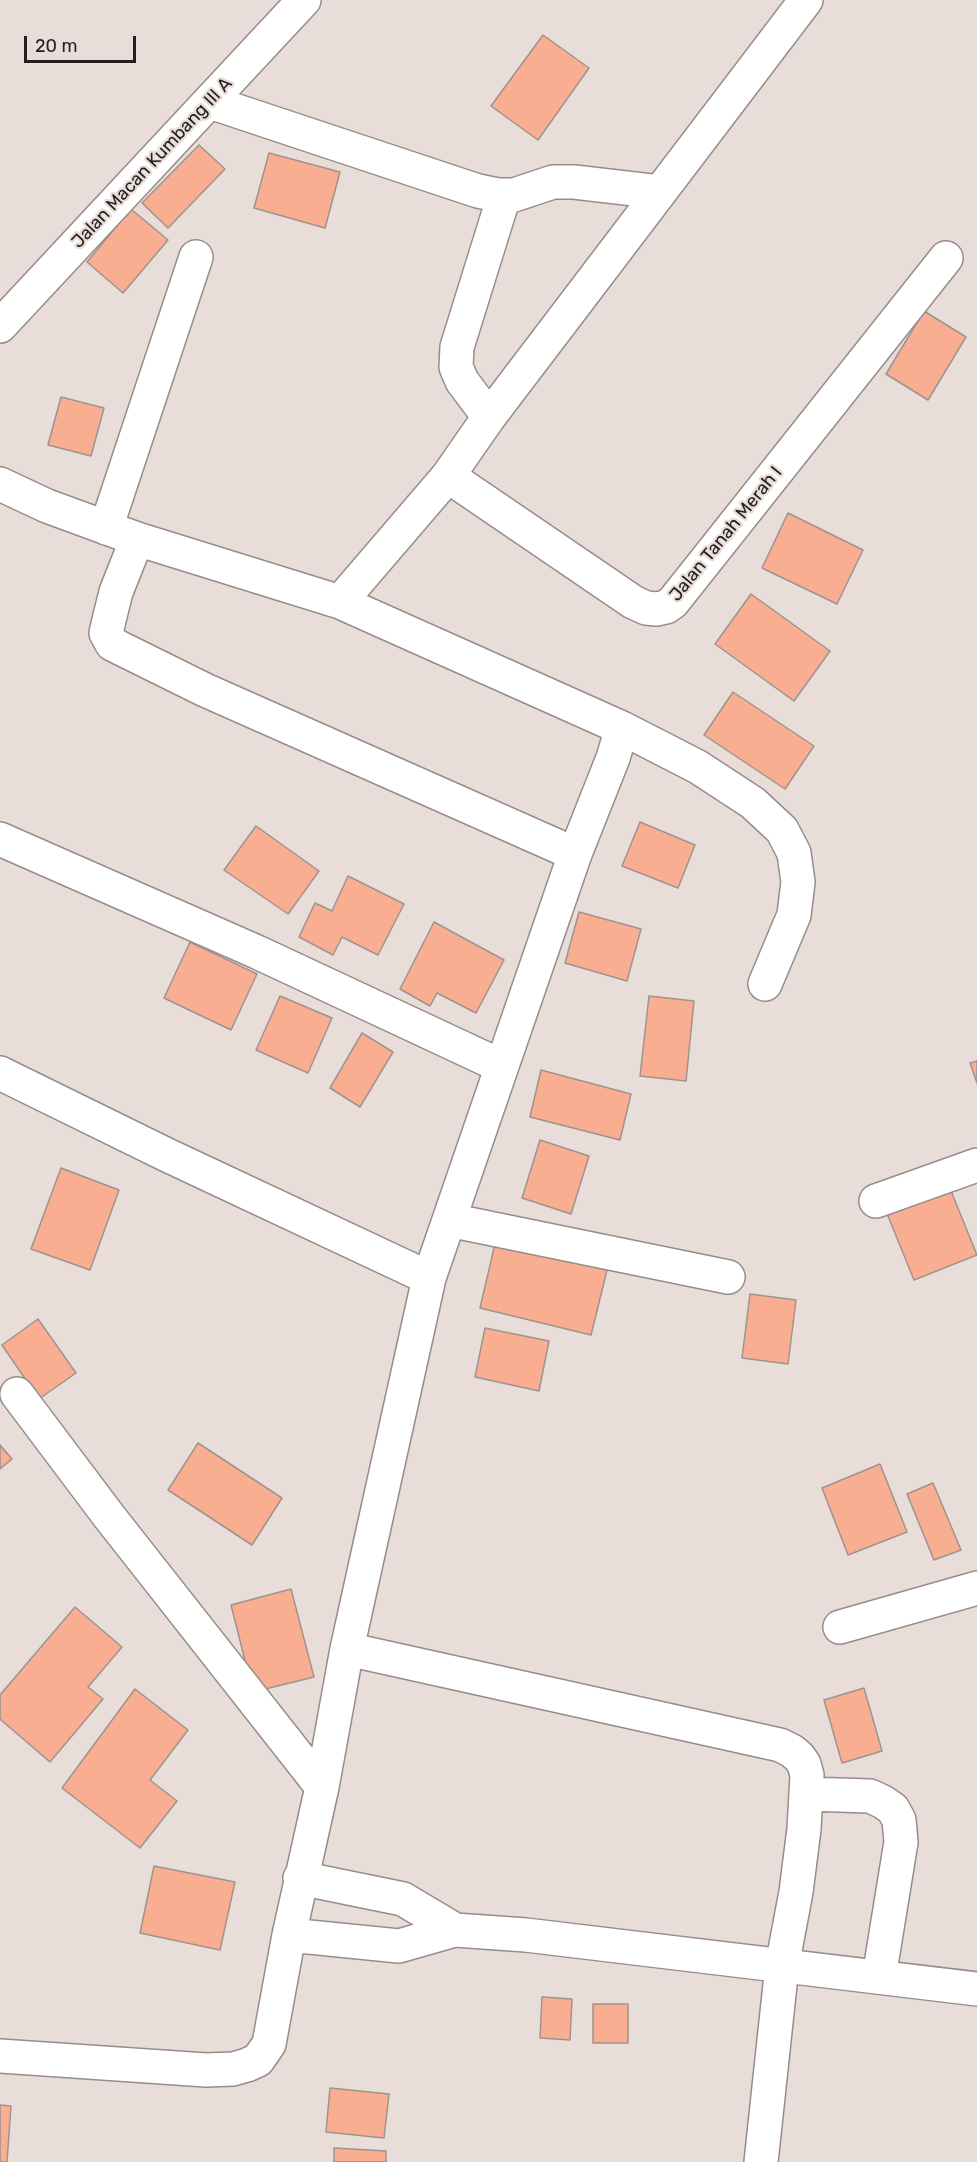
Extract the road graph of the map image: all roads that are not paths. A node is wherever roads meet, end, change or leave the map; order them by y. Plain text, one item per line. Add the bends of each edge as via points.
1 (304, 0) edge
2 (806, 0) edge
3 (210, 102) junction
4 (660, 192) junction
5 (504, 196) junction
6 (196, 257) dead end
7 (946, 258) dead end
8 (0, 326) edge
9 (489, 417) junction
10 (448, 476) junction
11 (0, 484) edge
12 (106, 528) junction
13 (137, 539) junction
14 (340, 602) junction
15 (622, 728) junction
16 (0, 839) edge
17 (576, 855) junction
18 (765, 984) dead end
19 (501, 1066) junction
20 (0, 1073) edge
21 (977, 1165) edge
22 (876, 1201) dead end
23 (449, 1220) junction
24 (728, 1277) dead end
25 (429, 1278) junction
26 (17, 1394) dead end
27 (977, 1588) edge
28 (840, 1627) dead end
29 (347, 1649) junction
30 (322, 1787) junction
31 (807, 1794) junction
32 (300, 1878) junction
33 (455, 1930) junction
34 (289, 1935) junction
35 (782, 1966) junction
36 (879, 1977) junction
37 (977, 1989) edge
38 (0, 2056) edge
39 (761, 2162) edge

1 - 3 street, Jalan Macan Kumbang III A
2 - 4 street
3 - 5 street via 478,191
3 - 8 street, Jalan Macan Kumbang III A
4 - 5 street via 554,182
4 - 9 street
5 - 9 street via 456,347 456,367 462,381
6 - 12 street
7 - 10 street, Jalan Tanah Merah I via 666,607 646,608 633,602
9 - 10 street
10 - 14 street
11 - 12 street
12 - 13 street
13 - 14 street
13 - 17 street via 110,616 106,633 112,644
14 - 15 street
15 - 17 street
15 - 18 street via 698,767 753,803 782,830 794,853 798,882 794,915
16 - 19 street via 257,952
17 - 19 street
19 - 23 street
20 - 25 street
21 - 22 street
23 - 24 street
23 - 25 street
25 - 29 street
26 - 30 street
27 - 28 street
29 - 30 street
29 - 31 street via 780,1745 804,1764
30 - 32 street
31 - 35 street via 796,1892
31 - 36 street via 870,1796 893,1809 899,1820 901,1842
32 - 33 street via 403,1899
32 - 34 street
33 - 34 street via 399,1946
33 - 35 street
34 - 38 street via 273,2034 265,2052 247,2065 206,2070
35 - 36 street
35 - 39 street
36 - 37 street

